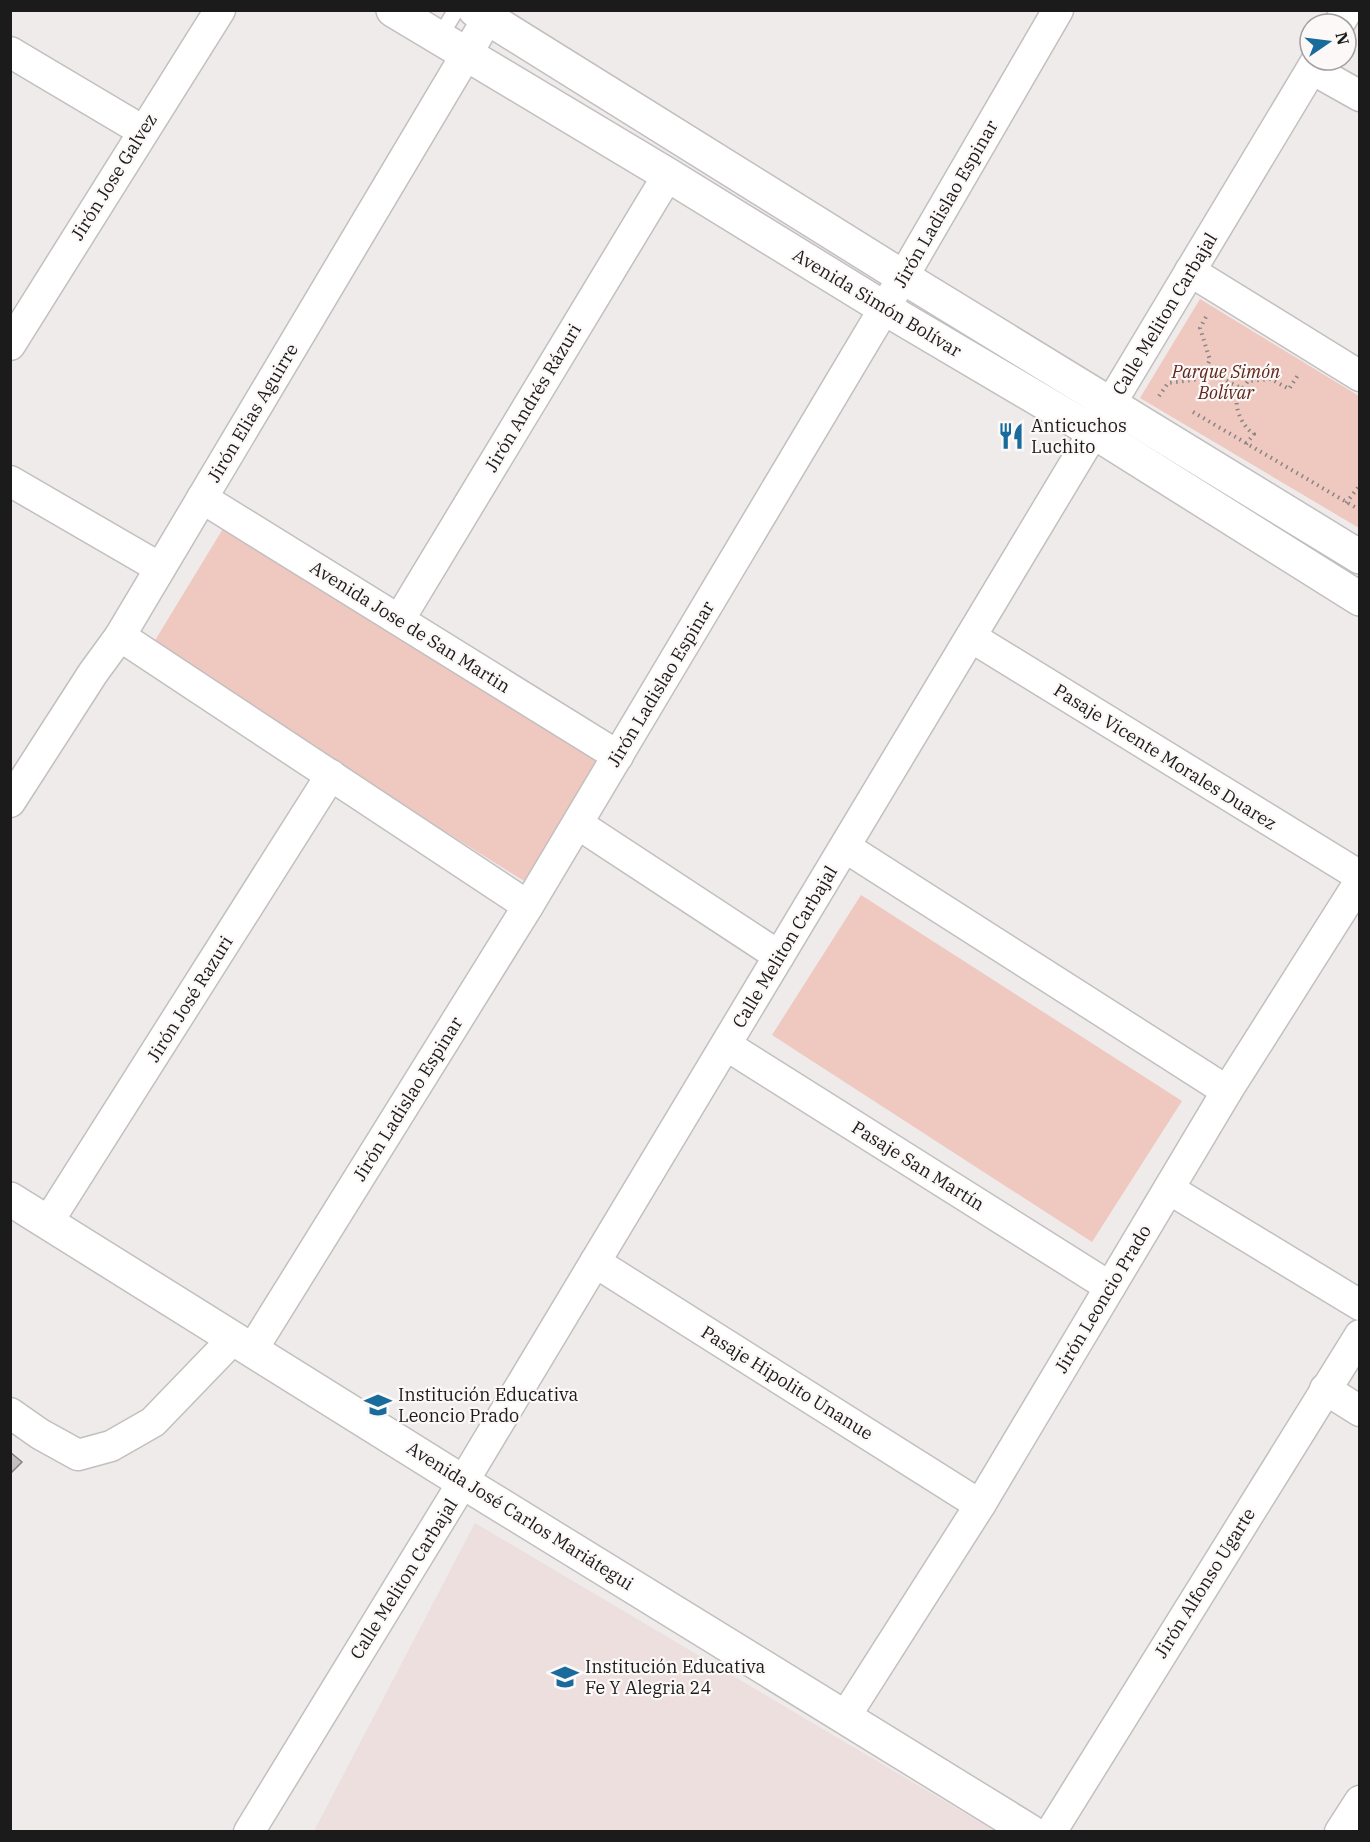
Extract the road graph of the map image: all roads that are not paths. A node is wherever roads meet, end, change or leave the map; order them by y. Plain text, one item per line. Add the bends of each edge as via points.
1 (220, 10) edge
2 (393, 10) edge
3 (456, 10) edge
4 (1058, 10) edge
5 (482, 14) edge
6 (452, 46) junction
7 (10, 52) edge
8 (1310, 72) edge
9 (1326, 72) edge
10 (1359, 96) edge
11 (143, 131) junction
12 (668, 175) junction
13 (1190, 271) junction
14 (903, 277) junction
15 (884, 308) junction
16 (10, 345) edge
17 (1359, 376) edge
18 (1102, 418) junction
19 (10, 481) edge
20 (202, 498) junction
21 (1359, 557) edge
22 (160, 568) junction
23 (1359, 599) edge
24 (399, 620) junction
25 (120, 636) junction
26 (971, 637) junction
27 (618, 756) junction
28 (331, 776) junction
29 (10, 802) edge
30 (578, 824) junction
31 (844, 847) junction
32 (1359, 876) edge
33 (1359, 881) edge
34 (528, 906) junction
35 (779, 956) junction
36 (726, 1044) junction
37 (1227, 1091) junction
38 (1169, 1188) junction
39 (10, 1199) edge
40 (48, 1222) junction
41 (595, 1262) junction
42 (1110, 1287) junction
43 (1359, 1305) edge
44 (1359, 1335) edge
45 (243, 1344) junction
46 (1325, 1389) junction
47 (1359, 1411) edge
48 (10, 1413) edge
49 (463, 1482) junction
50 (980, 1505) junction
51 (845, 1717) junction
52 (1359, 1801) edge
53 (249, 1832) edge
54 (1031, 1832) edge
55 (1051, 1832) edge
56 (1340, 1832) edge

1 - 11 street, Jirón Jose Galvez
2 - 6 street, Avenida Simón Bolívar
3 - 6 lane, Jirón Elias Aguirre
4 - 14 street, Jirón Ladislao Espinar
5 - 6 street, Jirón Elias Aguirre
5 - 14 street, Avenida Simón Bolívar
6 - 12 street, Avenida Simón Bolívar
6 - 20 street, Jirón Elias Aguirre
7 - 11 street
8 - 13 street, Calle Meliton Carbajal
9 - 10 street
11 - 16 street, Jirón Jose Galvez
12 - 15 street, Avenida Simón Bolívar
12 - 24 street, Jirón Andrés Rázuri
13 - 17 street
13 - 18 street, Calle Meliton Carbajal
14 - 15 street, Jirón Ladislao Espinar
14 - 18 street, Avenida Simón Bolívar
15 - 18 street, Avenida Simón Bolívar
15 - 27 street, Jirón Ladislao Espinar
18 - 21 street, Avenida Simón Bolívar via 1141,423
18 - 23 street, Avenida Simón Bolívar
18 - 26 street, Calle Meliton Carbajal
19 - 22 street
20 - 22 street, Jirón Elias Aguirre
20 - 24 street, Avenida Jose de San Martin
22 - 25 street, Jirón Elias Aguirre
24 - 27 street, Avenida Jose de San Martin
25 - 28 street
25 - 29 street, Jirón Elias Aguirre
26 - 31 street, Calle Meliton Carbajal
26 - 32 street, Pasaje Vicente Morales Duarez
27 - 30 street, Jirón Ladislao Espinar
28 - 34 street
28 - 40 street, Jirón José Razuri
30 - 34 street, Jirón Ladislao Espinar
30 - 35 street
31 - 35 street, Calle Meliton Carbajal
31 - 37 street
33 - 37 street, Jirón Leoncio Prado
34 - 45 street, Jirón Ladislao Espinar
35 - 36 street, Calle Meliton Carbajal
36 - 41 street, Calle Meliton Carbajal
36 - 42 street, Pasaje San Martín
37 - 38 street, Jirón Leoncio Prado
38 - 42 street, Jirón Leoncio Prado
38 - 43 street
39 - 40 street, Avenida José Carlos Mariátegui
40 - 45 street, Avenida José Carlos Mariátegui
41 - 49 street, Calle Meliton Carbajal
41 - 50 street, Pasaje Hipolito Unanue
42 - 50 street, Jirón Leoncio Prado
44 - 46 street, Jirón Alfonso Ugarte
45 - 48 street, Jirón Ladislao Espinar via 153,1422 111,1446 78,1455
45 - 49 street, Avenida José Carlos Mariátegui
46 - 47 street
46 - 55 street, Jirón Alfonso Ugarte
49 - 51 street, Avenida José Carlos Mariátegui
49 - 53 street, Calle Meliton Carbajal
50 - 51 street, Jirón Leoncio Prado
51 - 54 street, Avenida José Carlos Mariátegui
52 - 56 street

